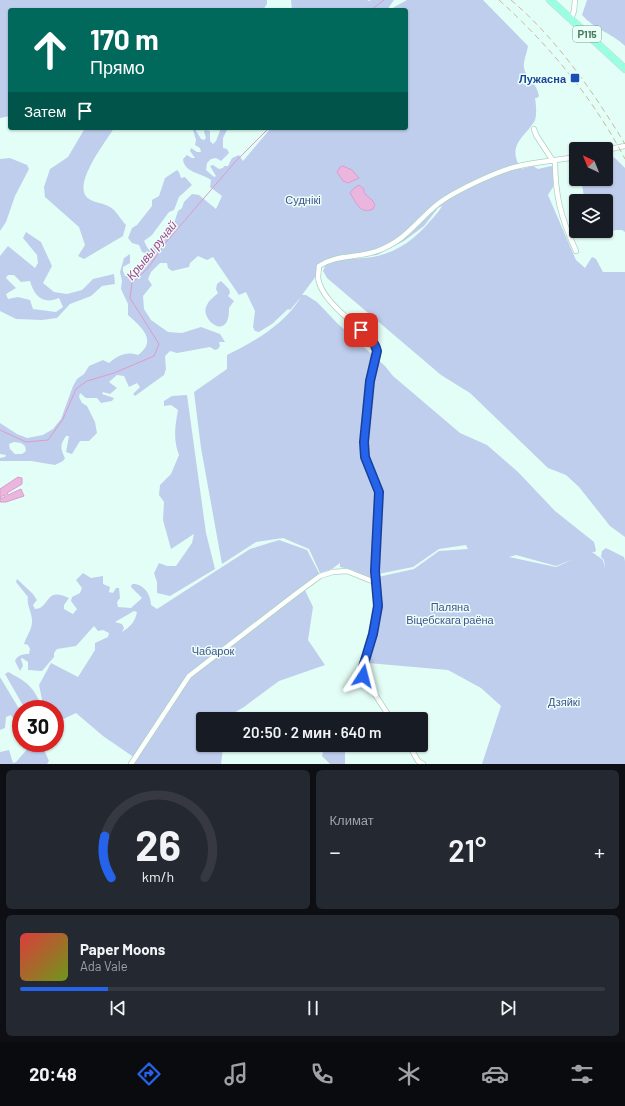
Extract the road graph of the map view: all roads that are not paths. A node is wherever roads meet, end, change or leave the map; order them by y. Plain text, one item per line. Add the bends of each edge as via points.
1 (550, 0) edge
2 (574, 0) edge
3 (571, 19) junction
4 (625, 69) edge
5 (534, 129) dead end
6 (625, 146) edge
7 (613, 149) edge
8 (569, 158) edge
9 (554, 161) junction
10 (576, 251) dead end
11 (377, 583) junction
12 (386, 712) edge
13 (413, 752) edge
14 (131, 764) edge
15 (423, 764) edge

1 - 3 main road, Р115
2 - 3 street
3 - 4 main road, Р115
5 - 9 street
6 - 7 street
8 - 9 street
9 - 10 street via 559,206 564,225
9 - 11 street via 518,166 495,174 438,204 403,238 377,251 346,256 324,262 319,266 318,278 321,288 344,315 370,338 377,351 367,402 364,442 365,457 379,492 375,571
11 - 12 street via 378,606 363,676
11 - 14 street via 347,571 320,576 189,676
13 - 15 street

